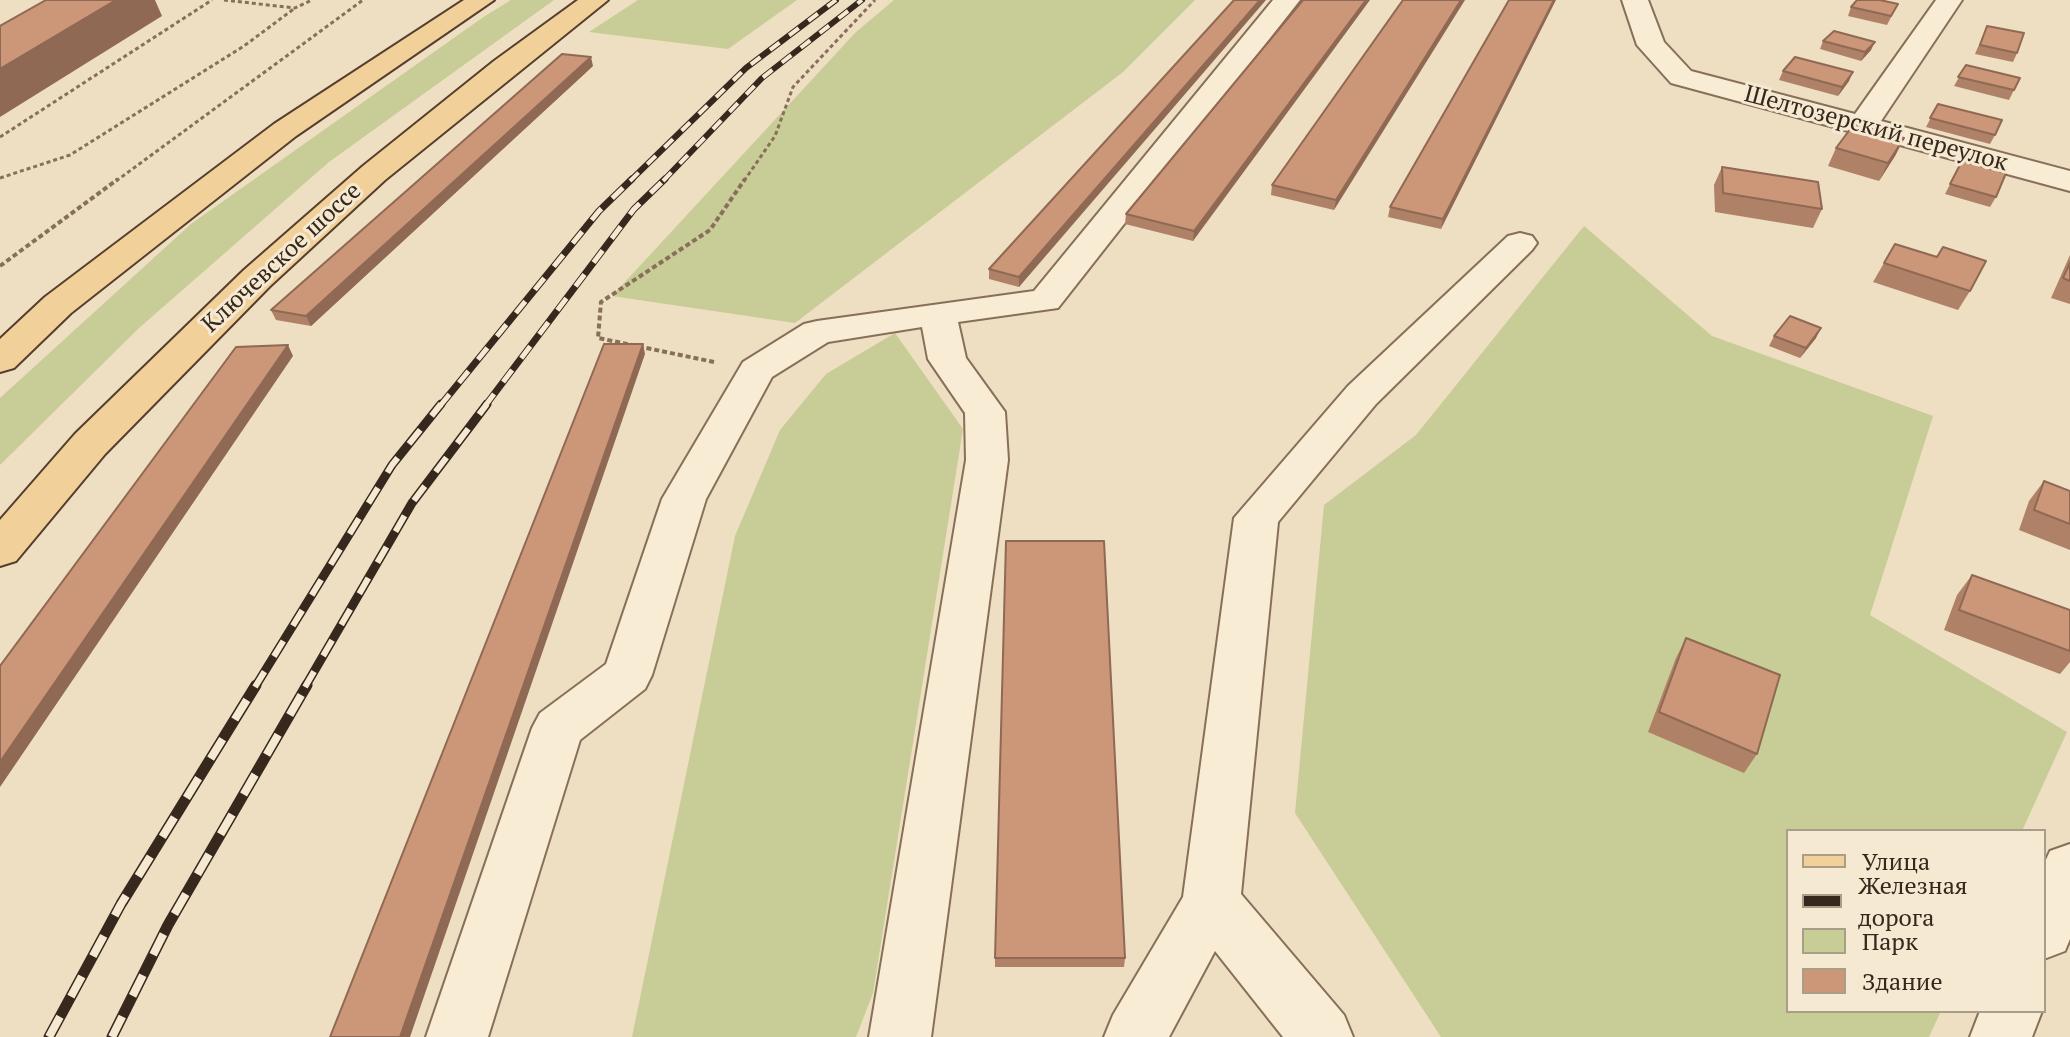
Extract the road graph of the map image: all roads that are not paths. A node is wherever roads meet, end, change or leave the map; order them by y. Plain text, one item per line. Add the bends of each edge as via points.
1 (481, 0) edge
2 (595, 0) edge
3 (1287, 0) edge
4 (1635, 0) edge
5 (1949, 0) edge
6 (1863, 125) junction
7 (2070, 181) edge
8 (1520, 243) dead end
9 (938, 314) junction
10 (0, 360) edge
11 (0, 550) edge
12 (2070, 869) edge
13 (1211, 902) junction
14 (2046, 927) edge
15 (2010, 1013) edge
16 (457, 1037) edge
17 (900, 1037) edge
18 (1135, 1037) edge
19 (1322, 1037) edge
20 (2001, 1037) edge

1 - 10 main road via 285,130 58,305
2 - 11 main road, Ключевское шоссе via 374,173 257,278 90,444
3 - 9 street via 1045,300
4 - 6 street, Шелтозерский переулок via 1651,45 1681,77
5 - 6 street
6 - 7 street, Шелтозерский переулок
8 - 13 street via 1362,395 1256,518
9 - 16 street via 817,332 757,370 684,499 627,675 558,728
9 - 17 street via 947,359 985,412 987,460
12 - 14 street
13 - 18 street
13 - 19 street
15 - 20 street

